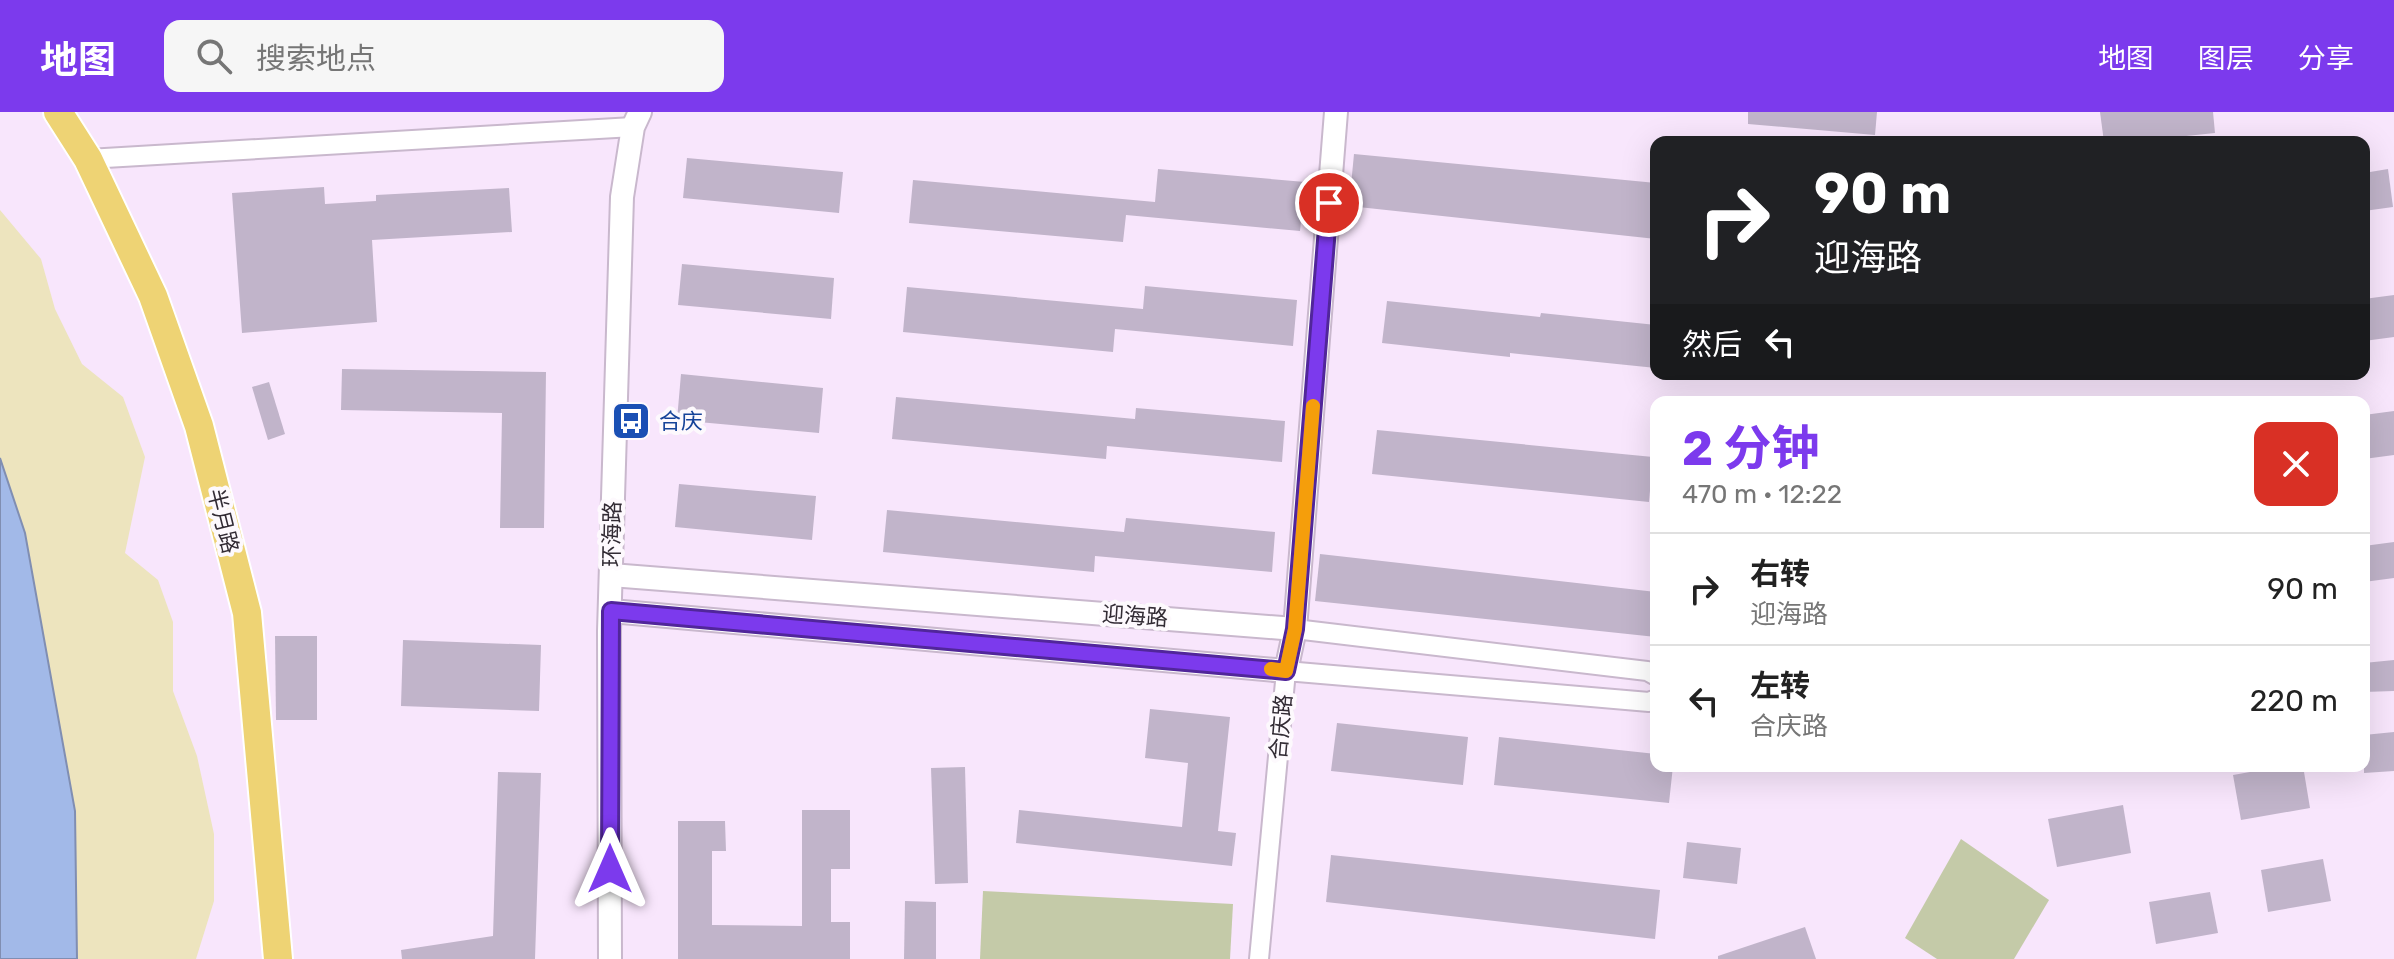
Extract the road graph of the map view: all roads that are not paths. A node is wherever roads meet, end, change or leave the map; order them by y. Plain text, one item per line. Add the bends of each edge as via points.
1 (58, 112) edge
2 (1336, 112) edge
3 (637, 120) edge
4 (88, 159) junction
5 (611, 575) junction
6 (611, 611) junction
7 (1295, 629) junction
8 (1286, 671) junction
9 (1650, 673) edge
10 (1650, 702) edge
11 (278, 959) edge
12 (610, 959) edge
13 (1259, 959) edge

1 - 4 main road, 半月路
2 - 7 street, 合庆路
3 - 4 street
3 - 5 street, 环海路 via 622,197
4 - 11 main road, 半月路 via 153,296 194,412 247,613
5 - 6 street, 环海路
5 - 7 street, 迎海路
6 - 8 street, 迎海路
6 - 12 street, 环海路
7 - 8 street, 合庆路
7 - 9 street, 迎海路
8 - 10 street, 迎海路
8 - 13 street, 合庆路

